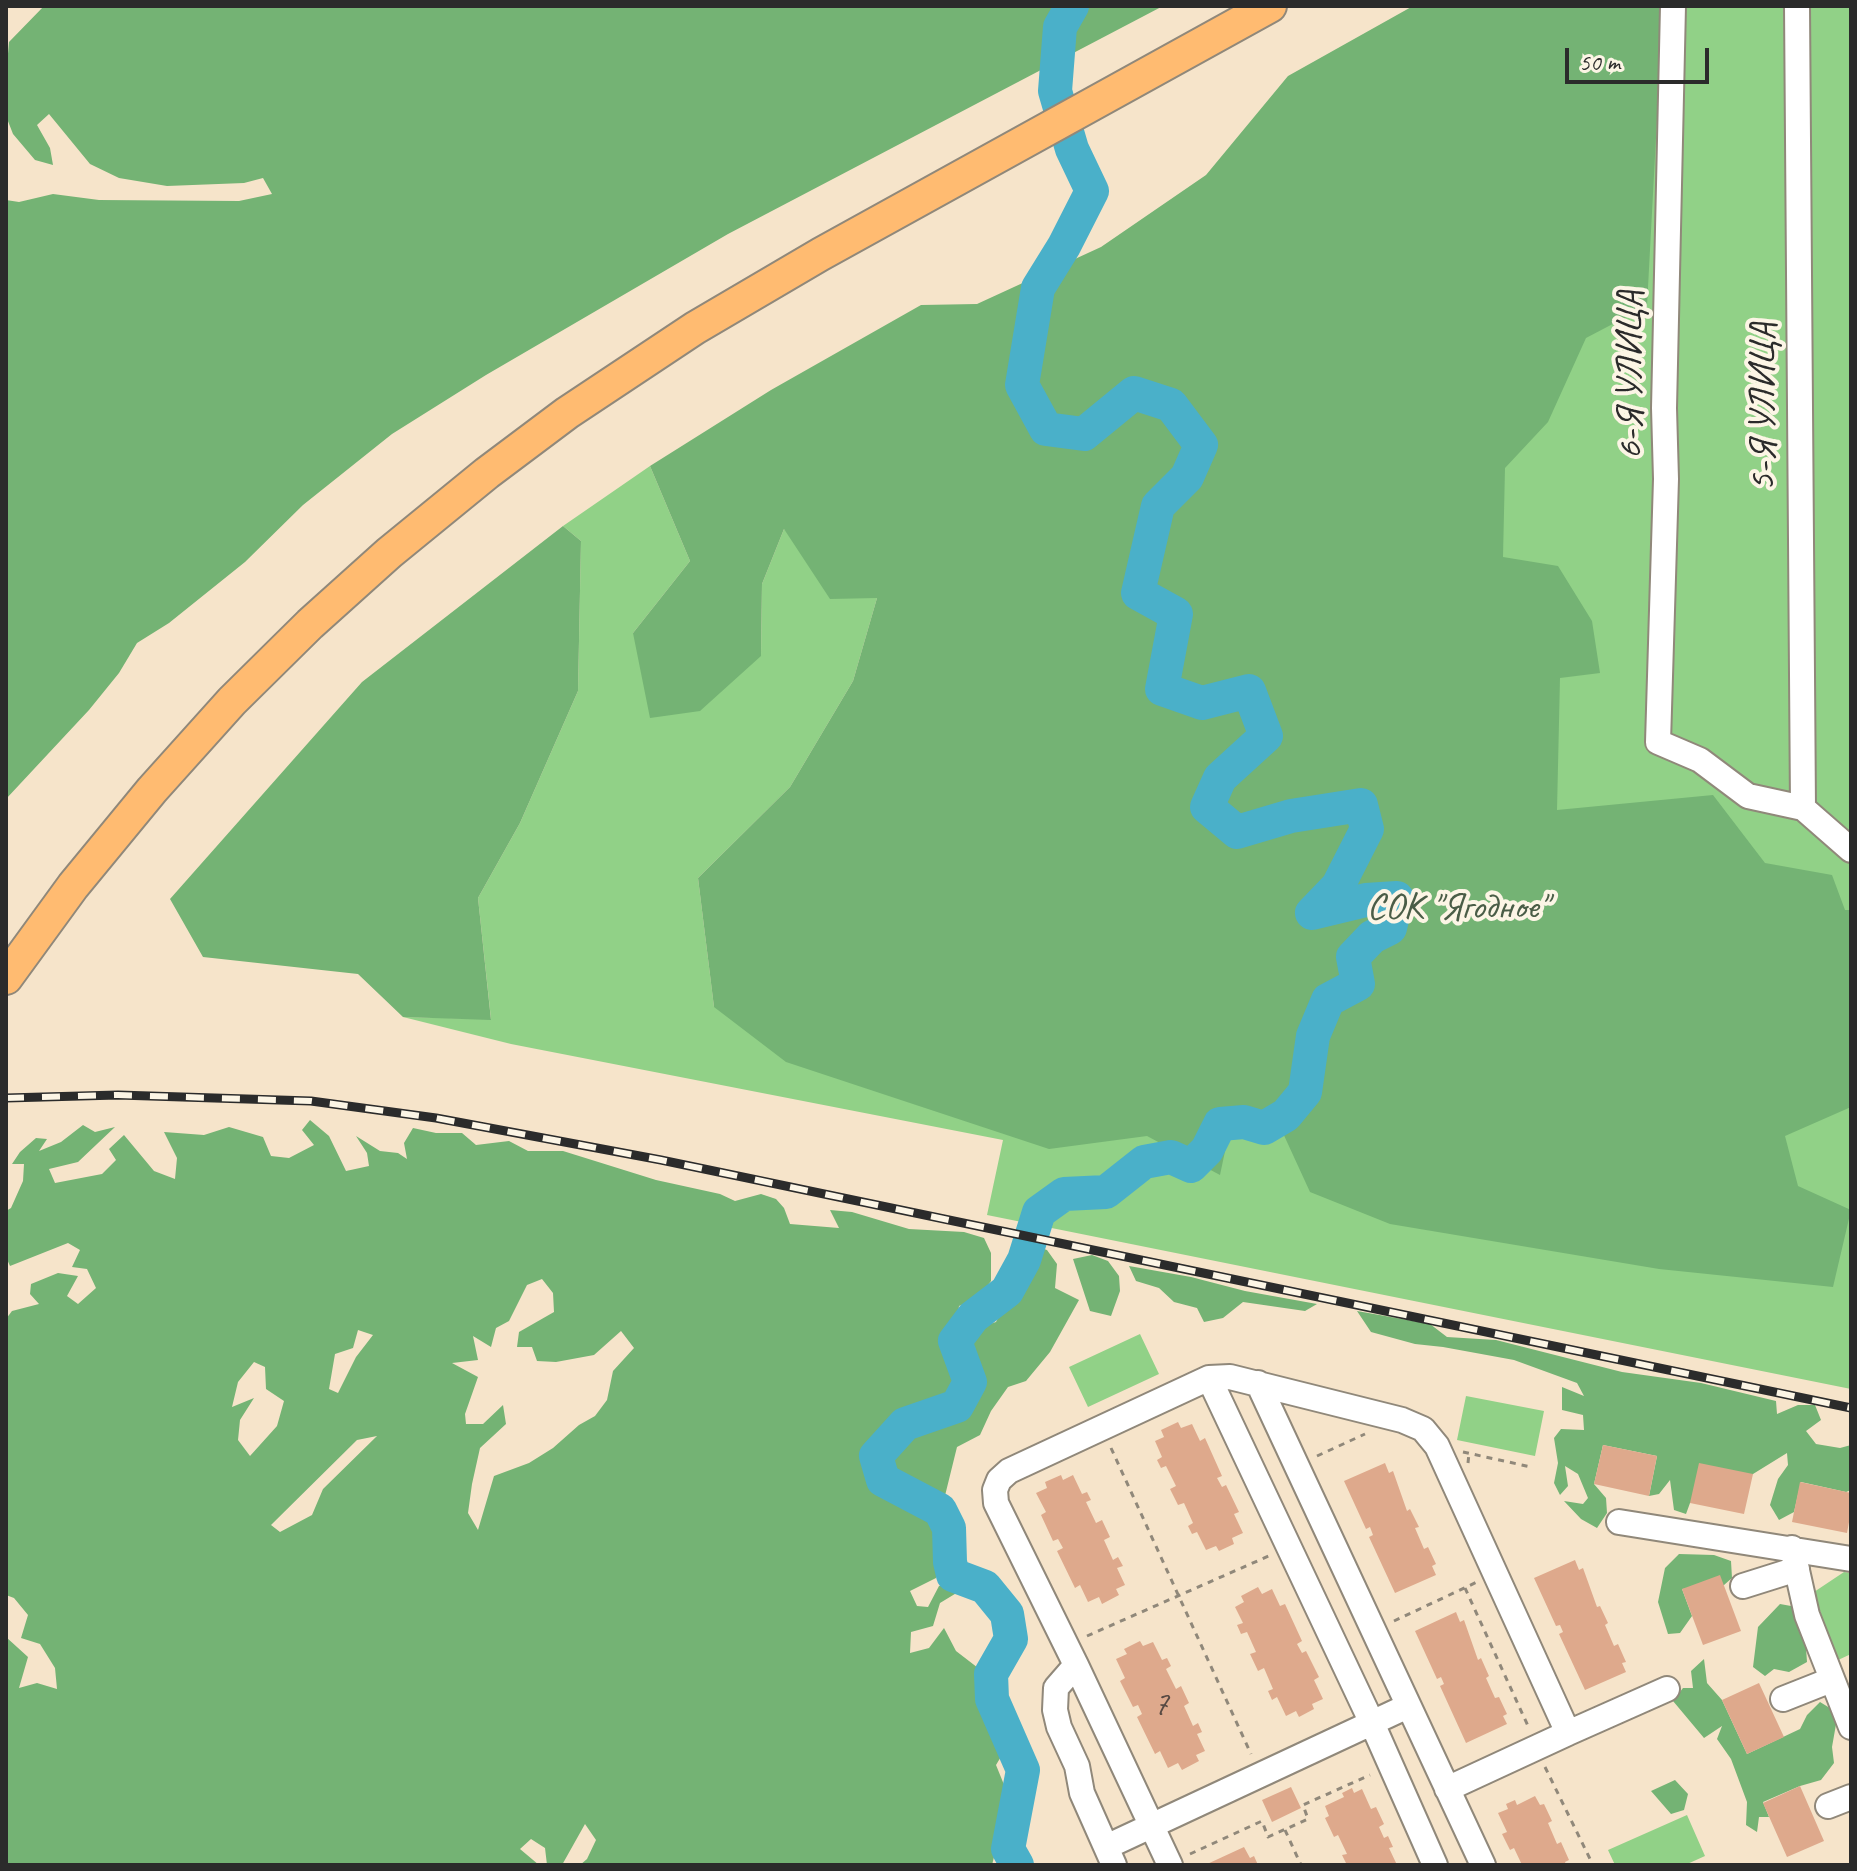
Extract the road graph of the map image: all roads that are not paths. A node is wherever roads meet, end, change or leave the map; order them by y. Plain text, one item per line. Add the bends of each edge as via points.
1 (1270, 6) edge
2 (1797, 6) edge
3 (1672, 7) edge
4 (1803, 808) junction
5 (1851, 850) edge
6 (6, 978) edge
7 (1209, 1378) junction
8 (1258, 1383) junction
9 (1619, 1522) dead end
10 (1794, 1558) junction
11 (1851, 1559) edge
12 (1743, 1586) dead end
13 (1071, 1655) junction
14 (1667, 1689) dead end
15 (1840, 1690) edge
16 (1783, 1699) dead end
17 (1408, 1706) junction
18 (1372, 1723) junction
19 (1563, 1723) junction
20 (1851, 1727) edge
21 (1447, 1789) junction
22 (1851, 1797) edge
23 (1828, 1806) dead end
24 (1152, 1826) junction
25 (1110, 1856) edge
26 (1177, 1860) edge
27 (1435, 1865) edge
28 (1483, 1865) edge

1 - 6 main road via 821,254 695,328 567,413 389,553 243,690 152,790
2 - 4 street, 5-Я УЛИЦА
3 - 4 street, 6-Я УЛИЦА via 1658,742 1700,760 1748,796
4 - 5 street
7 - 8 street
7 - 13 street via 999,1480 996,1503
7 - 18 street
8 - 17 street
8 - 19 street via 1423,1429 1437,1446
9 - 10 street
10 - 11 street
10 - 12 street
10 - 15 street via 1807,1615
13 - 24 street
13 - 25 street via 1056,1688 1055,1710
14 - 19 street
15 - 16 street
15 - 20 street
17 - 18 street
17 - 21 street
18 - 24 street
18 - 27 street
19 - 21 street via 1542,1760
21 - 28 street
22 - 23 street
24 - 25 street
24 - 26 street

